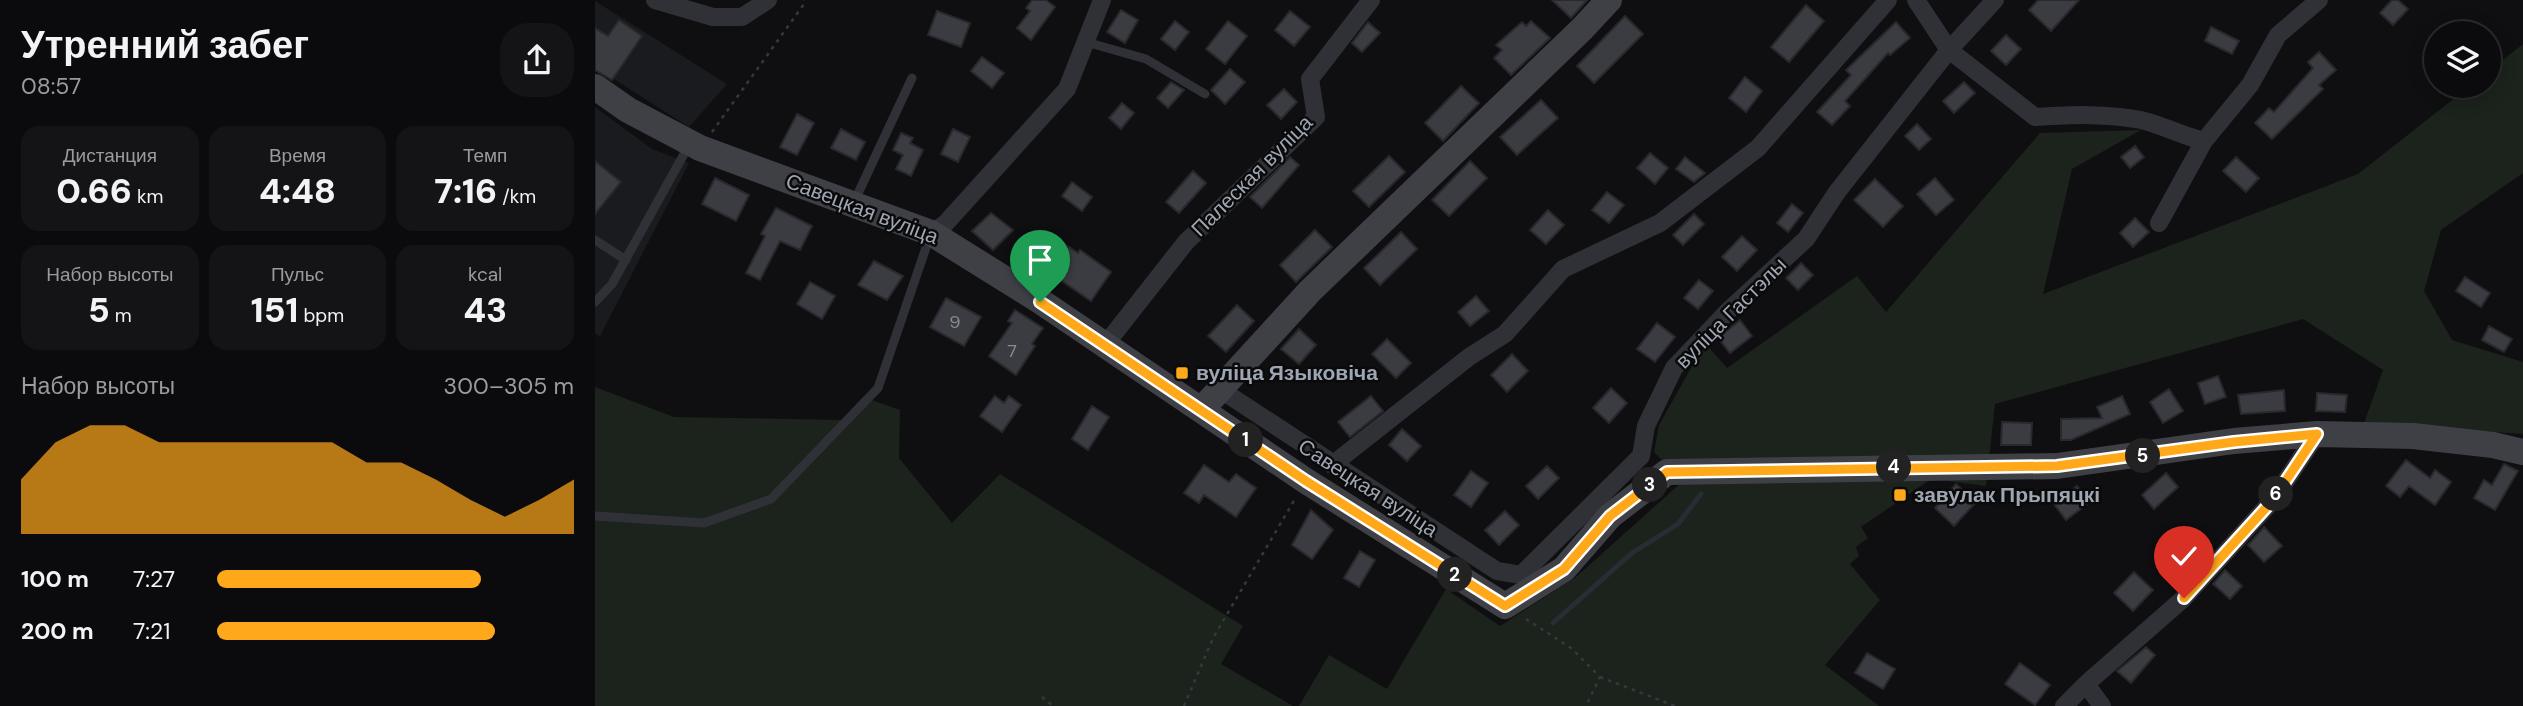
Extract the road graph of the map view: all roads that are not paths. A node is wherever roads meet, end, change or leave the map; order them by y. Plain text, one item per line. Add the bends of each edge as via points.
1 (655, 0) edge
2 (768, 0) edge
3 (1102, 0) edge
4 (1371, 0) edge
5 (1609, 0) edge
6 (1888, 0) edge
7 (1916, 0) edge
8 (1995, 0) edge
9 (2319, 0) edge
10 (1086, 42) junction
11 (1949, 50) junction
12 (912, 78) dead end
13 (595, 88) edge
14 (1205, 94) dead end
15 (2204, 141) junction
16 (695, 146) junction
17 (853, 203) junction
18 (2159, 223) dead end
19 (931, 233) junction
20 (595, 240) edge
21 (626, 260) junction
22 (595, 302) edge
23 (1105, 345) junction
24 (1221, 390) junction
25 (1202, 409) junction
26 (2317, 434) junction
27 (2523, 452) edge
28 (1332, 465) junction
29 (595, 516) edge
30 (1521, 575) joint
31 (2085, 684) junction
32 (2064, 706) edge
33 (2102, 706) edge

1 - 2 street via 713,17 742,17
3 - 10 street
4 - 23 street, Палеская вуліца via 1310,79 1316,117 1186,242
5 - 24 street via 1310,291
6 - 28 street via 1758,148 1660,223 1563,269 1505,334
7 - 11 street
8 - 11 street, вуліца Гастэлы
9 - 15 street via 2278,35 2250,85
10 - 14 lane via 1146,59
10 - 19 street via 1067,89 945,224
11 - 15 street via 2035,117 2096,114 2143,120
11 - 30 street, вуліца Гастэлы via 1837,192 1806,239 1674,368 1646,426 1641,456
12 - 17 lane
13 - 16 street, Савецкая вуліца
15 - 18 street
16 - 17 street, Савецкая вуліца
16 - 21 lane
17 - 19 street, Савецкая вуліца
19 - 23 street, Савецкая вуліца
19 - 29 lane via 878,388 771,499 704,523
20 - 21 lane
21 - 22 lane
23 - 25 street, Савецкая вуліца
24 - 25 street
24 - 28 street, Савецкая вуліца
25 - 26 street, Савецкая вуліца via 1306,481 1505,606 1564,569 1610,516 1667,472 2057,466
26 - 27 street via 2413,436
26 - 31 street via 2273,500 2184,598
28 - 30 street, Савецкая вуліца via 1497,571
31 - 32 street
31 - 33 street

